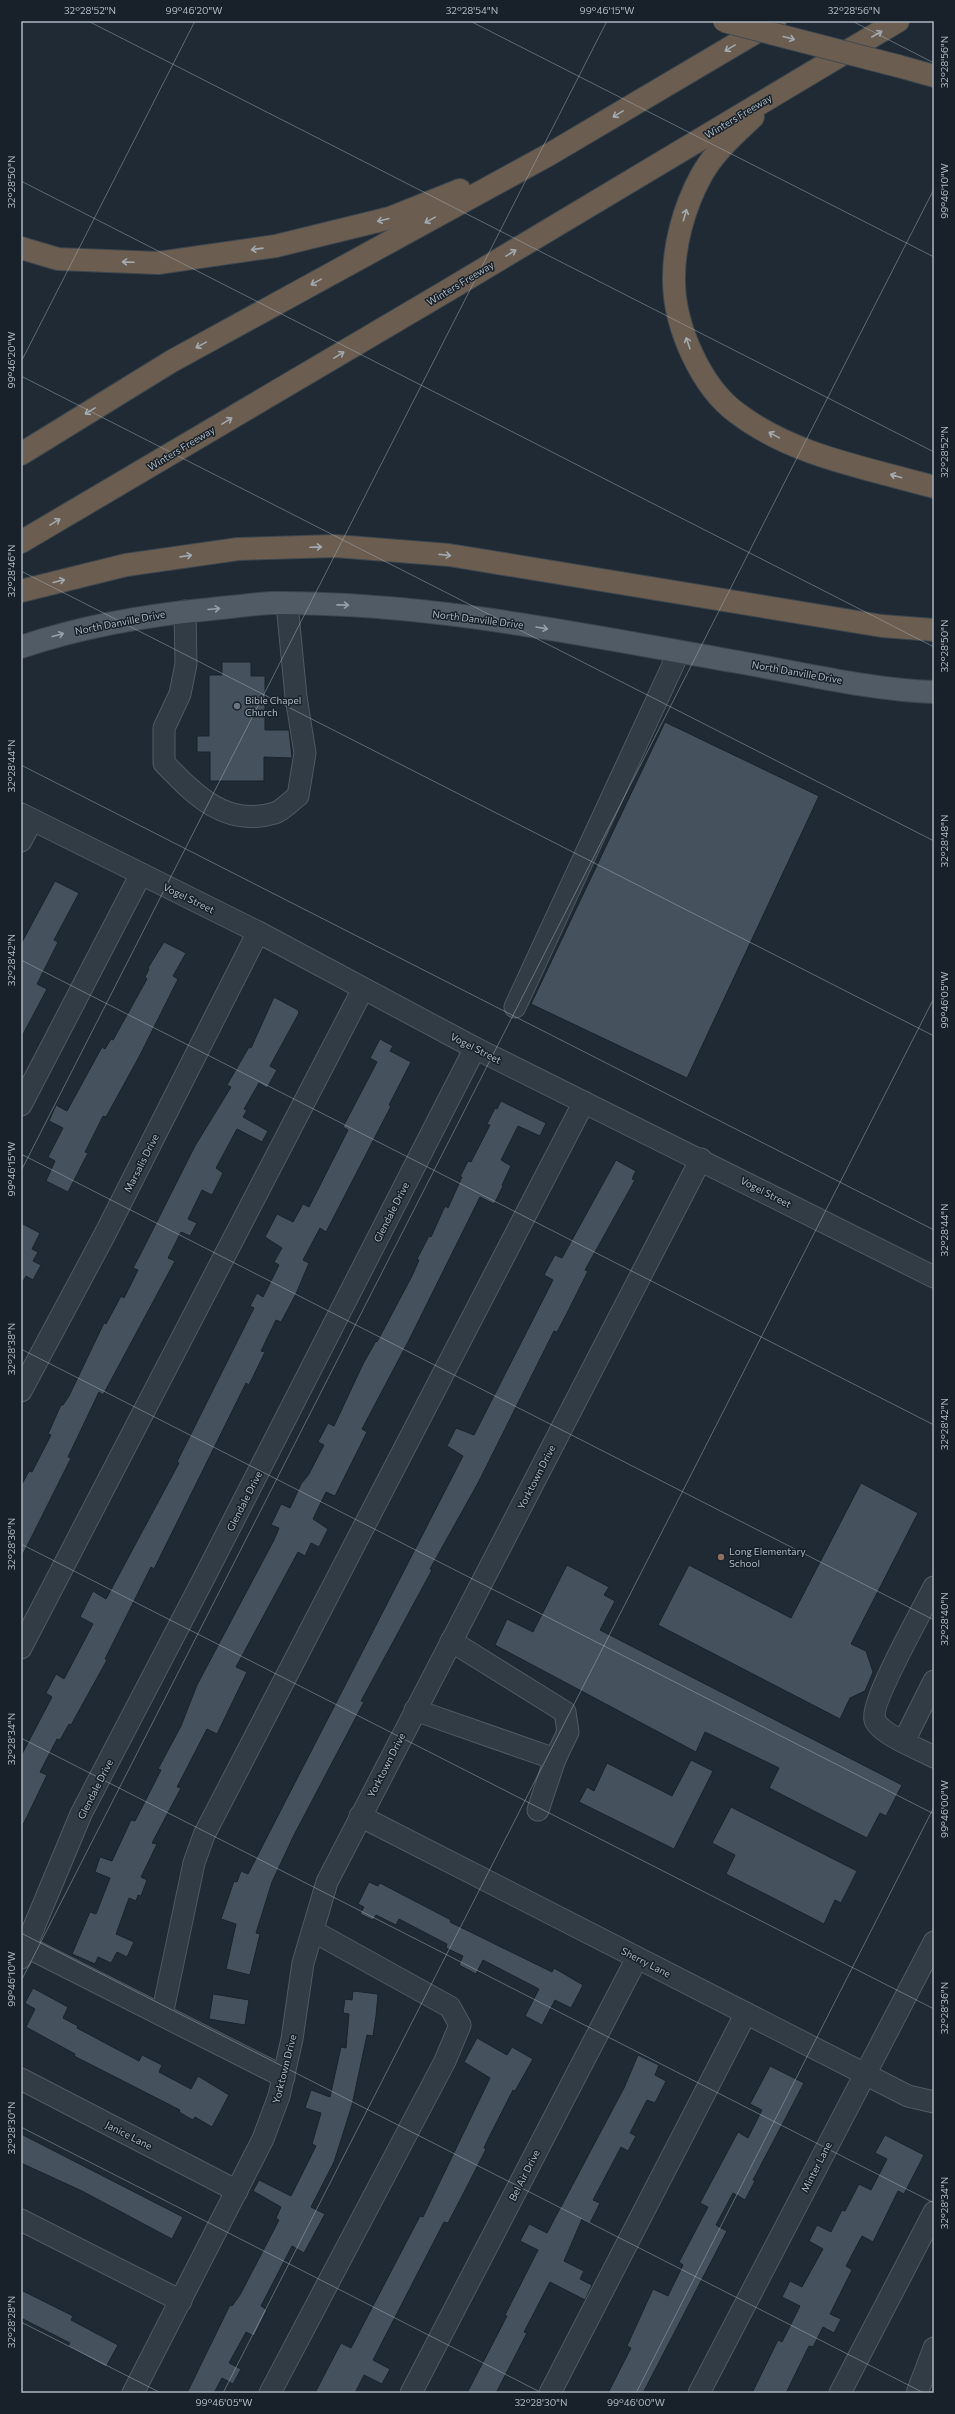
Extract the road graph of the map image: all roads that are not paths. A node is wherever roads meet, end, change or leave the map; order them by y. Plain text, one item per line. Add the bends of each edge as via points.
1 (724, 21) edge
2 (775, 21) edge
3 (898, 21) edge
4 (934, 76) edge
5 (783, 89) junction
6 (550, 154) junction
7 (21, 248) edge
8 (21, 454) edge
9 (934, 487) edge
10 (21, 542) edge
11 (21, 591) edge
12 (286, 604) junction
13 (185, 611) junction
14 (934, 630) edge
15 (21, 647) edge
16 (679, 652) junction
17 (934, 692) edge
18 (26, 817) edge
19 (21, 841) edge
20 (141, 874) junction
21 (258, 932) junction
22 (363, 989) junction
23 (515, 1006) dead end
24 (474, 1048) junction
25 (584, 1102) junction
26 (21, 1105) edge
27 (701, 1159) junction
28 (934, 1277) edge
29 (21, 1391) edge
30 (934, 1587) edge
31 (451, 1641) junction
32 (21, 1648) edge
33 (934, 1681) edge
34 (414, 1710) junction
35 (904, 1741) junction
36 (934, 1757) edge
37 (555, 1759) junction
38 (538, 1810) dead end
39 (360, 1816) junction
40 (312, 1931) junction
41 (934, 1942) edge
42 (23, 1949) edge
43 (637, 1958) junction
44 (746, 2013) junction
45 (162, 2015) junction
46 (865, 2073) junction
47 (284, 2077) junction
48 (21, 2079) edge
49 (934, 2102) edge
50 (237, 2191) junction
51 (934, 2212) edge
52 (21, 2220) edge
53 (181, 2301) junction
54 (934, 2348) edge
55 (133, 2393) edge
56 (270, 2393) edge
57 (411, 2393) edge
58 (550, 2393) edge
59 (699, 2393) edge
60 (840, 2393) edge
61 (917, 2393) edge

1 -> 4 highway, bridge
2 -> 6 highway
5 -> 3 highway, Winters Freeway
9 -> 5 highway via 789,444 737,414 721,400 701,371 689,347 680,318 674,284 681,230 688,202 714,156
10 -> 5 highway, Winters Freeway
6 -> 7 highway via 390,218 276,246 158,263 58,260
6 -> 8 highway via 172,361
11 -> 14 highway via 126,565 230,550 335,546 449,555 882,626
13 -> 12 main road, North Danville Drive via 270,603
12 - 13 street via 305,753 302,775 298,796 277,813 248,818 212,807 191,791 164,763 164,728 180,694 186,664
12 -> 16 main road, North Danville Drive via 368,606 496,620
15 -> 13 main road, North Danville Drive via 59,634 151,615
16 - 17 main road, North Danville Drive via 914,691
16 - 23 street
18 - 19 street
18 - 20 street, Vogel Street
20 - 21 street, Vogel Street
20 - 26 street
21 - 22 street, Vogel Street
21 - 29 street, Marsalis Drive via 105,1234
22 - 24 street, Vogel Street
22 - 32 street
24 - 25 street, Vogel Street
24 - 42 street, Glendale Drive via 81,1814
25 - 27 street, Vogel Street
25 - 45 street via 204,1835 194,1863
27 - 28 street, Vogel Street
27 - 31 street, Yorktown Drive
30 - 35 street via 882,1689 875,1708 875,1720 882,1730
31 - 34 street, Yorktown Drive
31 - 37 street via 565,1712 568,1732
33 - 35 street
34 - 37 street
34 - 39 street, Yorktown Drive
35 - 36 street
37 - 38 street
39 - 40 street, Yorktown Drive via 327,1882
39 - 43 street, Sherry Lane
40 - 47 street, Yorktown Drive via 303,1963
40 - 56 street via 450,2007 460,2025 445,2061
41 - 46 street, Minter Lane
42 - 45 street
43 - 44 street, Sherry Lane
43 - 57 street, Bel Air Drive
44 - 46 street, Sherry Lane
44 - 58 street
45 - 47 street
46 - 49 street, Sherry Lane via 908,2096
46 - 59 street, Minter Lane
47 - 50 street, Yorktown Drive via 263,2139
48 - 50 street, Janice Lane
50 - 53 street, Yorktown Drive
51 - 60 street
52 - 53 street
53 - 55 street, Yorktown Drive
54 - 61 street

